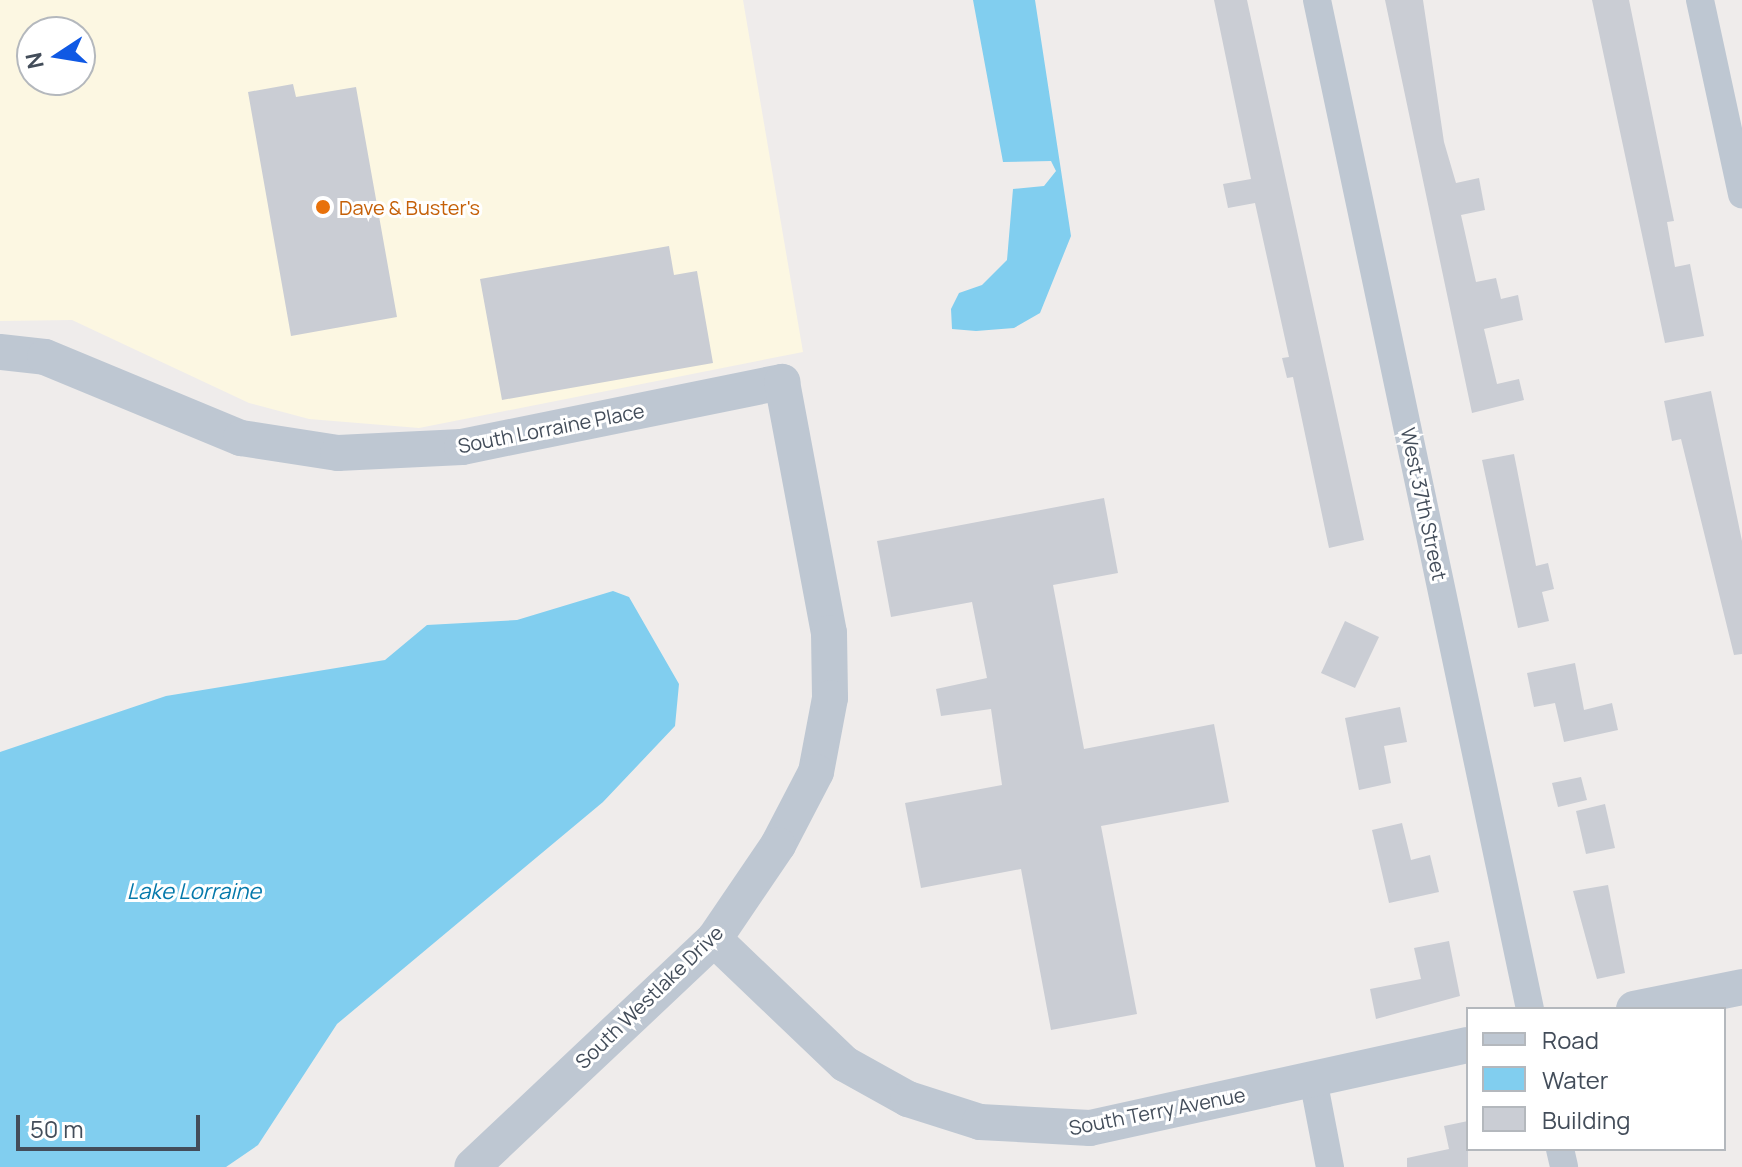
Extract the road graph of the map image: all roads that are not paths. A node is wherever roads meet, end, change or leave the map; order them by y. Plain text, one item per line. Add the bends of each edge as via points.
1 (1317, 0) edge
2 (1700, 0) edge
3 (1742, 195) edge
4 (0, 352) edge
5 (782, 382) joint
6 (714, 939) junction
7 (1742, 987) edge
8 (1530, 1007) edge
9 (1644, 1007) edge
10 (1466, 1045) edge
11 (1313, 1079) junction
12 (472, 1167) edge
13 (1330, 1167) edge

1 - 8 street, West 37th Street
2 - 3 street
4 - 5 street, South Lorraine Place via 45,357 241,438 338,453 462,447
5 - 6 street, South Westlake Drive via 829,633 830,698 816,772 778,845
6 - 11 street, South Terry Avenue via 825,1049 875,1084 944,1114 1054,1131 1090,1128
6 - 12 street, South Westlake Drive
7 - 9 street
10 - 11 street, South Terry Avenue
11 - 13 street

